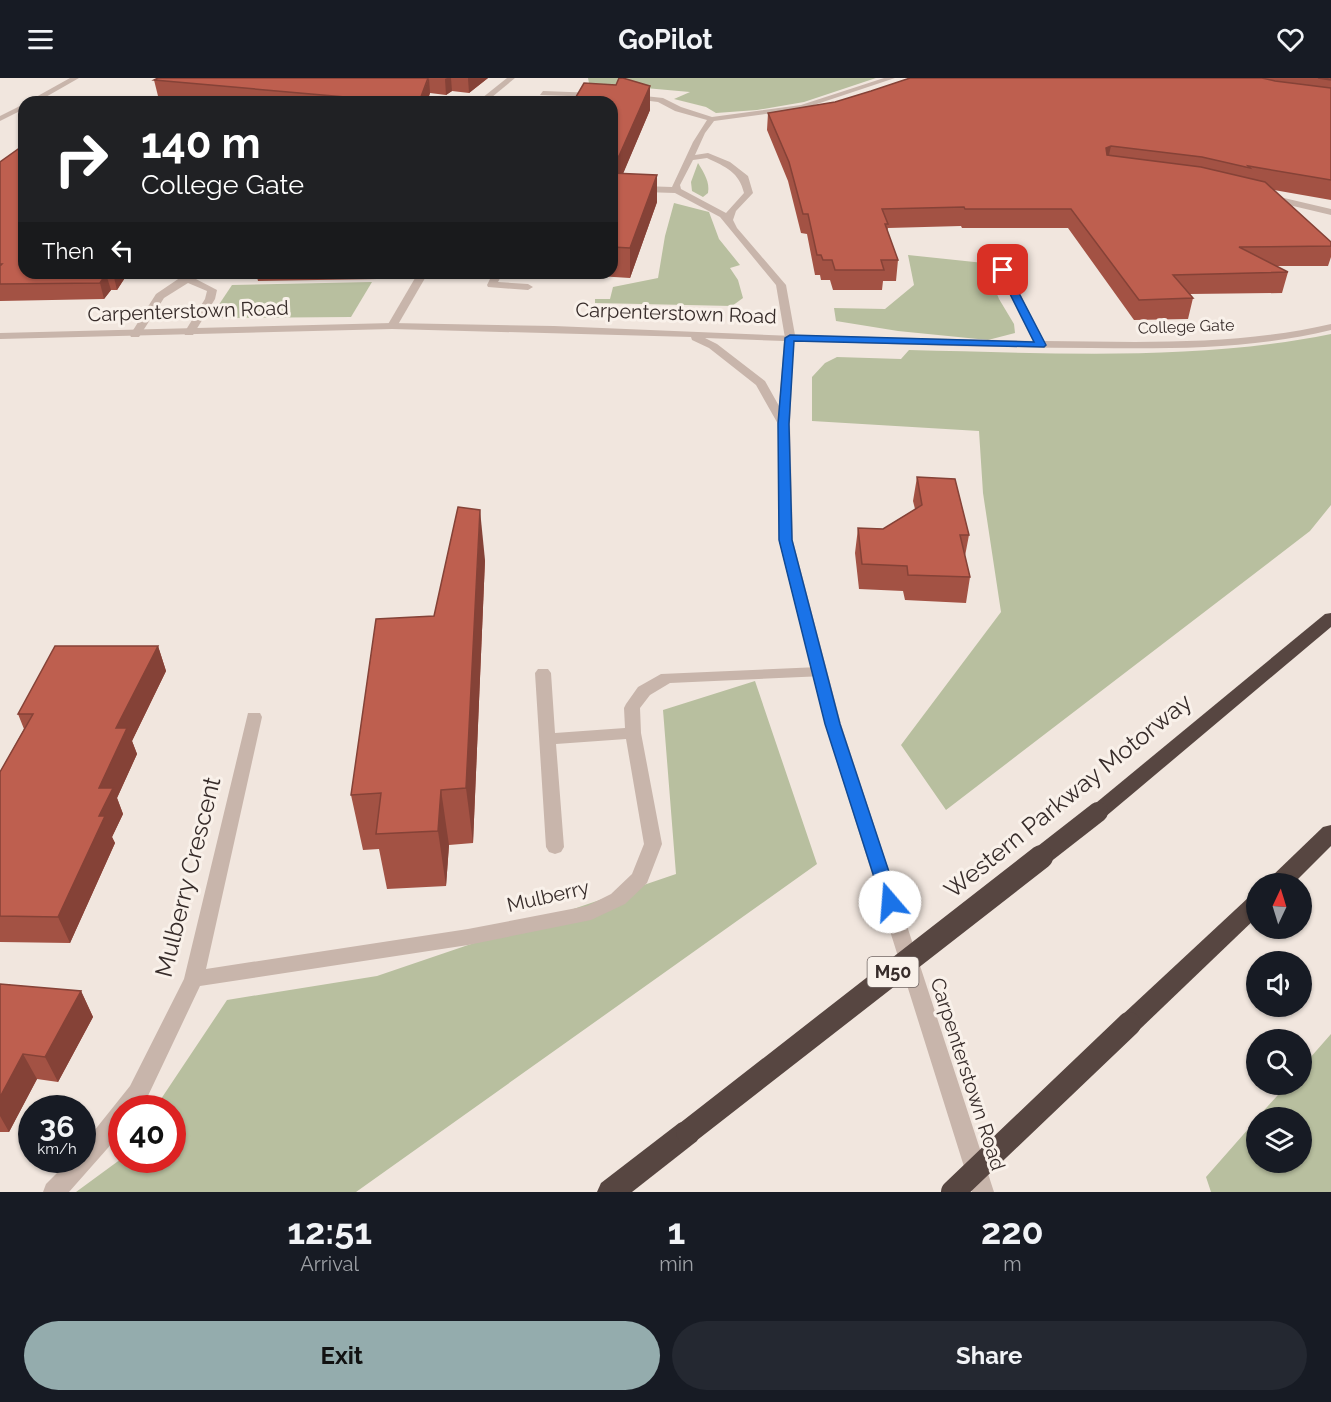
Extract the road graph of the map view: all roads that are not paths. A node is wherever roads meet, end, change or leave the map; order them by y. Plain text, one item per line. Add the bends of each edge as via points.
1 (75, 78) edge
2 (511, 78) edge
3 (891, 78) edge
4 (543, 93) dead end
5 (603, 95) edge
6 (42, 96) edge
7 (488, 96) edge
8 (625, 96) edge
9 (18, 109) edge
10 (0, 119) edge
11 (712, 119) junction
12 (690, 158) junction
13 (618, 188) edge
14 (677, 190) junction
15 (1254, 194) edge
16 (1331, 212) edge
17 (729, 218) junction
18 (1014, 256) dead end
19 (186, 279) edge
20 (195, 279) edge
21 (419, 279) edge
22 (495, 279) edge
23 (528, 287) dead end
24 (392, 326) junction
25 (1331, 327) edge
26 (189, 333) junction
27 (687, 334) junction
28 (135, 335) junction
29 (0, 336) edge
30 (790, 338) junction
31 (1041, 345) junction
32 (784, 424) junction
33 (1331, 618) edge
34 (819, 672) junction
35 (543, 673) dead end
36 (254, 717) dead end
37 (633, 733) junction
38 (548, 739) junction
39 (1331, 833) edge
40 (555, 847) dead end
41 (1289, 873) edge
42 (1246, 913) edge
43 (194, 979) junction
44 (136, 1095) edge
45 (108, 1133) edge
46 (54, 1192) edge
47 (611, 1192) edge
48 (953, 1192) edge
49 (983, 1192) edge

1 - 6 street
2 - 7 street
3 - 11 street via 802,107
4 - 5 street
8 - 11 street via 660,100
9 - 10 street
11 - 12 street
12 - 14 street
12 - 17 street via 708,155 745,178 749,193
13 - 14 street
14 - 17 street via 717,208
15 - 16 street
17 - 30 street via 733,230 782,285
18 - 31 street via 1005,262 1003,270
19 - 28 street via 160,296
20 - 26 street via 212,290
21 - 24 street
22 - 23 street via 492,285
24 - 26 street, Carpenterstown Road
24 - 27 street, Carpenterstown Road
25 - 31 street, College Gate via 1303,335 1231,341
26 - 28 street, Carpenterstown Road
27 - 30 street, Carpenterstown Road
27 - 32 street via 713,346 761,383
28 - 29 street, Carpenterstown Road
30 - 31 street, College Gate
30 - 32 street, Carpenterstown Road
32 - 34 street, Carpenterstown Road via 786,540
33 - 47 highway, Western Parkway Motorway / M50, bridge via 1098,812
34 - 37 street, Mulberry via 667,678 644,691 632,708
34 - 49 street, Carpenterstown Road
35 - 38 street
36 - 43 street, Mulberry Crescent
37 - 38 street
37 - 43 street, Mulberry via 653,844 640,878 618,898 591,913 468,937
38 - 40 street
39 - 41 highway
42 - 48 highway, bridge
43 - 44 street, Mulberry Crescent
45 - 46 street

